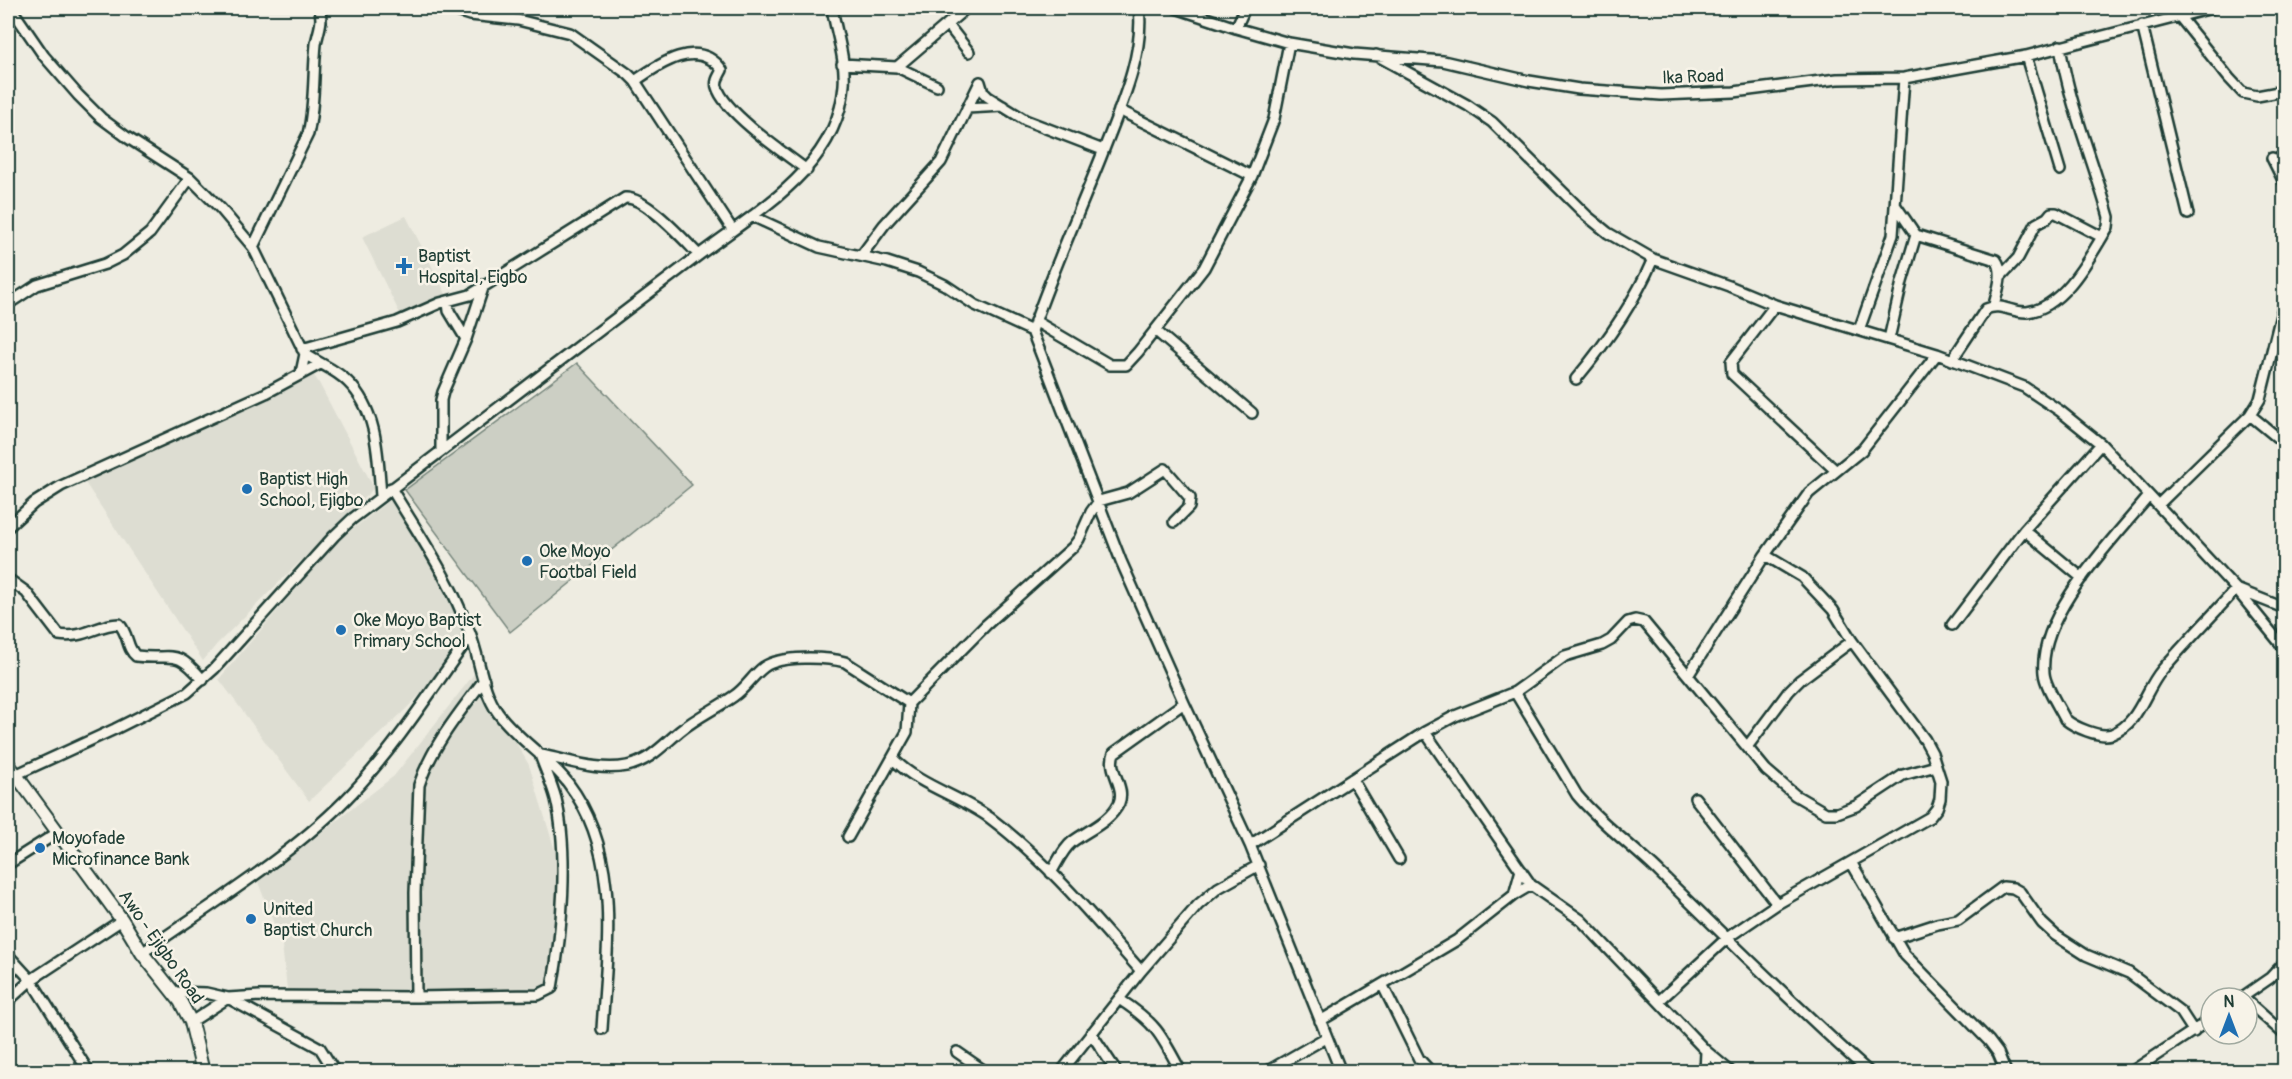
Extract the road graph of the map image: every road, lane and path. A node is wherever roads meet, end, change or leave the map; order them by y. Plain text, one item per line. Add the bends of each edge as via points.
1 (11, 8) edge
2 (319, 8) edge
3 (448, 8) edge
4 (832, 8) edge
5 (1139, 8) edge
6 (1176, 8) edge
7 (1245, 8) edge
8 (2212, 8) edge
9 (965, 9) dead end
10 (2179, 16) junction
11 (948, 25) junction
12 (2142, 25) junction
13 (1236, 28) junction
14 (1289, 43) junction
15 (2060, 46) junction
16 (969, 51) dead end
17 (1376, 55) junction
18 (2026, 56) junction
19 (842, 64) junction
20 (897, 67) junction
21 (1904, 78) junction
22 (635, 81) junction
23 (937, 86) dead end
24 (2284, 91) edge
25 (1003, 106) junction
26 (967, 108) junction
27 (1119, 110) junction
28 (1103, 150) junction
29 (2272, 158) dead end
30 (807, 170) junction
31 (2060, 170) dead end
32 (1252, 176) junction
33 (190, 178) junction
34 (2284, 182) edge
35 (1896, 206) junction
36 (2188, 214) dead end
37 (753, 216) junction
38 (732, 229) junction
39 (1916, 235) junction
40 (2102, 237) junction
41 (253, 247) junction
42 (699, 255) junction
43 (861, 256) junction
44 (1653, 259) junction
45 (2000, 277) junction
46 (484, 285) junction
47 (448, 302) junction
48 (2284, 303) edge
49 (8, 304) edge
50 (1775, 305) junction
51 (1994, 305) junction
52 (1033, 326) junction
53 (1859, 330) junction
54 (1156, 331) junction
55 (466, 339) junction
56 (1889, 339) junction
57 (303, 352) junction
58 (1937, 354) junction
59 (1952, 360) junction
60 (320, 364) junction
61 (301, 374) junction
62 (1576, 379) dead end
63 (1252, 413) dead end
64 (2250, 415) junction
65 (2284, 443) edge
66 (2101, 444) junction
67 (441, 450) junction
68 (1835, 470) junction
69 (391, 488) junction
70 (381, 496) junction
71 (2149, 496) junction
72 (1099, 501) junction
73 (2158, 505) junction
74 (1174, 522) dead end
75 (8, 527) edge
76 (2024, 530) junction
77 (1765, 555) junction
78 (2082, 578) junction
79 (8, 579) edge
80 (2236, 589) junction
81 (2284, 608) edge
82 (1952, 625) dead end
83 (471, 635) junction
84 (1852, 641) junction
85 (2284, 648) edge
86 (1689, 674) junction
87 (203, 680) junction
88 (484, 680) junction
89 (1515, 692) junction
90 (1184, 703) junction
91 (909, 704) junction
92 (1425, 732) junction
93 (1747, 747) junction
94 (540, 755) junction
95 (893, 759) junction
96 (8, 764) edge
97 (1936, 766) junction
98 (15, 775) junction
99 (1352, 779) junction
100 (1695, 798) dead end
101 (57, 833) junction
102 (848, 837) dead end
103 (1250, 845) junction
104 (1399, 859) dead end
105 (1851, 862) junction
106 (8, 864) edge
107 (1259, 865) junction
108 (1521, 870) junction
109 (1051, 873) junction
110 (1531, 885) junction
111 (1514, 895) junction
112 (1777, 904) junction
113 (122, 920) junction
114 (1727, 938) junction
115 (1894, 938) junction
116 (142, 953) junction
117 (8, 955) edge
118 (2284, 963) edge
119 (1141, 971) junction
120 (31, 980) junction
121 (1383, 986) junction
122 (2259, 987) edge
123 (174, 992) junction
124 (416, 997) junction
125 (228, 998) junction
126 (1119, 999) junction
127 (8, 1001) edge
128 (1659, 1002) junction
129 (2259, 1013) edge
130 (1320, 1021) junction
131 (191, 1022) junction
132 (2199, 1028) edge
133 (602, 1029) dead end
134 (1091, 1032) junction
135 (2194, 1032) junction
136 (2284, 1034) edge
137 (1327, 1037) junction
138 (1706, 1051) junction
139 (957, 1052) dead end
140 (89, 1071) edge
141 (203, 1071) edge
142 (335, 1071) edge
143 (986, 1071) edge
144 (1061, 1071) edge
145 (1117, 1071) edge
146 (1181, 1071) edge
147 (1266, 1071) edge
148 (1341, 1071) edge
149 (1431, 1071) edge
150 (1705, 1071) edge
151 (1731, 1071) edge
152 (1869, 1071) edge
153 (2006, 1071) edge
154 (2131, 1071) edge

1 - 33 street via 44,56 101,118
2 - 41 street via 322,15 308,134
3 - 22 street via 570,33
4 - 19 street
5 - 27 street via 1141,24
6 - 13 street, Ika Road
7 - 13 street
8 - 10 street, Ika Road
9 - 11 street
10 - 12 street, Ika Road
10 - 24 street via 2243,93 2257,96
11 - 16 street
11 - 20 street
12 - 15 street, Ika Road
12 - 36 street
13 - 14 street, Ika Road
14 - 17 street, Ika Road
14 - 32 street via 1274,119
15 - 18 street, Ika Road
15 - 40 street via 2109,217
17 - 21 street, Ika Road via 1443,61 1579,89 1661,95 1734,92 1837,79
17 - 44 street via 1492,122 1587,216
18 - 21 street, Ika Road
18 - 31 street
19 - 20 street
19 - 30 street via 844,84 838,116 828,140
20 - 23 street
21 - 35 street
22 - 30 street via 675,57 697,55 711,59 722,70 716,80 717,89 734,110
22 - 38 street
25 - 26 street
25 - 26 street via 983,92 980,82
25 - 28 street via 1025,120
26 - 43 street via 940,162
27 - 28 street
27 - 32 street
28 - 52 street
29 - 34 street
30 - 37 street
32 - 54 street via 1204,268
33 - 41 street
33 - 49 street via 150,233 123,255 37,285
35 - 39 street
35 - 53 street via 1891,242
37 - 38 street
37 - 43 street via 819,248
38 - 42 street
39 - 45 street via 1996,260
39 - 56 street
40 - 45 street via 2051,213 2036,224 2018,258
40 - 51 street via 2062,294 2030,311
41 - 57 street
42 - 46 street via 638,201 625,198
42 - 67 street
43 - 52 street via 918,272 984,309
44 - 50 street
44 - 62 street via 1627,310
45 - 51 street
46 - 47 street via 470,295
46 - 55 street
47 - 55 street via 449,311
47 - 57 street
48 - 64 street via 2260,399
50 - 53 street
50 - 68 street via 1731,362 1732,374
51 - 59 street via 1981,315
52 - 54 street via 1119,366 1126,364
52 - 72 street via 1034,342
53 - 56 street
54 - 63 street
55 - 67 street via 441,400
56 - 58 street
57 - 60 street
57 - 61 street
58 - 59 street
58 - 68 street via 1862,450
59 - 66 street via 2024,387
60 - 61 street
60 - 70 street via 347,380 360,395 374,431
61 - 75 street via 61,486 34,503
64 - 65 street
64 - 73 street
66 - 71 street
66 - 76 street
67 - 69 street
68 - 77 street via 1809,493
69 - 70 street
69 - 83 street via 449,585
70 - 87 street via 334,536
71 - 73 street
71 - 78 street
72 - 74 street via 1128,493 1166,469 1190,498 1189,507
72 - 90 street
72 - 91 street via 1073,547 986,625
73 - 80 street
76 - 78 street
76 - 82 street
77 - 84 street via 1807,582 1833,610
77 - 86 street
78 - 80 street via 2069,593 2048,635 2044,673 2065,719 2102,735 2114,733 2133,719 2160,672
79 - 87 street via 33,599 59,635 81,635 119,624 125,630 129,650 136,656 168,655 183,660
80 - 81 street
80 - 85 street
83 - 88 street
83 - 116 street via 353,792 269,863
84 - 93 street via 1789,691
84 - 97 street via 1925,740
86 - 89 street via 1644,622 1635,620 1602,645 1557,661
86 - 93 street
87 - 98 street via 187,693
88 - 94 street via 497,712
88 - 124 street via 450,723 419,785
89 - 92 street
89 - 114 street via 1577,795
90 - 103 street
90 - 109 street via 1114,753 1112,768 1121,793 1114,811 1067,847
91 - 94 street via 845,662 787,659 763,668 740,692 680,731 645,760 602,768
91 - 95 street via 907,732
92 - 99 street
92 - 108 street
93 - 97 street via 1795,795 1826,813 1856,806 1903,775
94 - 124 street via 556,798 562,846 560,947 552,988 538,995
94 - 133 street via 579,798 606,878 609,904
95 - 102 street
95 - 109 street via 905,771 989,818
96 - 98 main road, Awo - Ejigbo Road
97 - 105 street via 1941,781 1940,799 1930,817
98 - 101 main road, Awo - Ejigbo Road
99 - 103 street
99 - 104 street
100 - 112 street
101 - 106 street
101 - 113 main road, Awo - Ejigbo Road
103 - 107 street
105 - 112 street
105 - 115 street
107 - 119 street via 1203,900
107 - 130 street
108 - 110 street
108 - 111 street
109 - 119 street
110 - 111 street
110 - 128 street via 1581,920
111 - 121 street via 1465,935
112 - 114 street
113 - 116 main road, Awo - Ejigbo Road
113 - 120 street
114 - 128 street
114 - 152 street
115 - 135 street via 1958,920 2003,887 2013,888 2055,935 2086,955 2129,973 2181,1012
115 - 153 street via 1905,955 1989,1041
116 - 123 main road, Awo - Ejigbo Road
117 - 120 street
118 - 122 street
119 - 126 street
120 - 127 street
120 - 140 street
121 - 130 street
121 - 149 street via 1419,1059
123 - 125 street
123 - 131 main road, Awo - Ejigbo Road
124 - 125 street
125 - 131 street
125 - 142 street via 320,1048
126 - 134 street
126 - 146 street via 1157,1029
128 - 138 street
129 - 136 street
130 - 137 street
131 - 141 main road, Awo - Ejigbo Road
132 - 135 street
134 - 144 street
134 - 145 street
135 - 154 street
137 - 147 street
137 - 148 street
138 - 150 street
138 - 151 street
139 - 143 street

